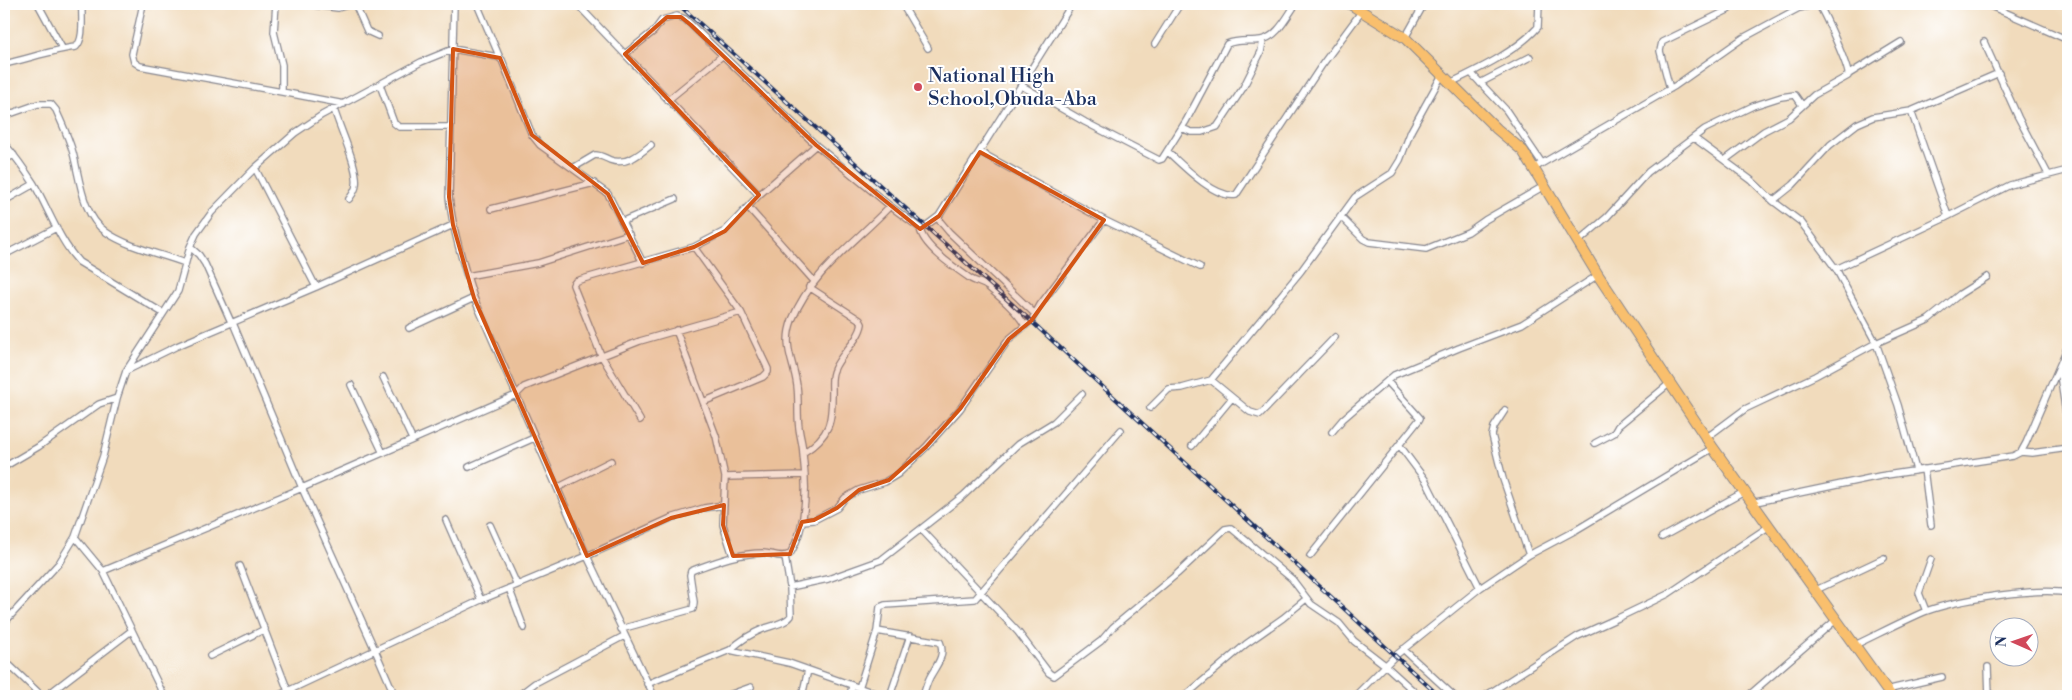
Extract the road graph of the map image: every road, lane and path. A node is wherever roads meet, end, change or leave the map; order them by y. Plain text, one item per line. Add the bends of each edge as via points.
1 (38, 4) edge
2 (82, 4) edge
3 (143, 4) edge
4 (276, 4) edge
5 (306, 4) edge
6 (351, 4) edge
7 (355, 4) edge
8 (454, 4) edge
9 (477, 4) edge
10 (578, 4) edge
11 (902, 4) edge
12 (1072, 4) edge
13 (1180, 4) edge
14 (1296, 4) edge
15 (1350, 4) edge
16 (1424, 4) edge
17 (1539, 4) edge
18 (1986, 4) edge
19 (321, 5) edge
20 (1999, 6) edge
21 (1728, 10) dead end
22 (1362, 11) junction
23 (378, 36) dead end
24 (1405, 38) junction
25 (1262, 40) junction
26 (2068, 40) edge
27 (1901, 42) dead end
28 (1984, 42) dead end
29 (1155, 44) dead end
30 (62, 48) junction
31 (928, 48) dead end
32 (453, 49) junction
33 (625, 54) junction
34 (722, 56) junction
35 (1530, 57) dead end
36 (500, 58) junction
37 (4, 64) edge
38 (1999, 72) junction
39 (1471, 73) junction
40 (1849, 74) junction
41 (1442, 75) junction
42 (1480, 82) junction
43 (1450, 83) junction
44 (380, 85) junction
45 (1022, 86) junction
46 (1670, 89) junction
47 (282, 92) junction
48 (668, 100) junction
49 (345, 104) junction
50 (1802, 105) junction
51 (334, 109) junction
52 (1911, 111) junction
53 (4, 116) edge
54 (451, 127) junction
55 (1182, 128) junction
56 (1694, 138) junction
57 (4, 143) edge
58 (651, 145) dead end
59 (816, 145) junction
60 (1167, 151) junction
61 (980, 152) junction
62 (14, 155) junction
63 (4, 160) edge
64 (1725, 160) junction
65 (1538, 166) junction
66 (255, 168) junction
67 (573, 168) junction
68 (2068, 170) edge
69 (2048, 174) junction
70 (594, 183) junction
71 (34, 184) junction
72 (1544, 186) junction
73 (759, 195) junction
74 (349, 199) dead end
75 (675, 199) dead end
76 (4, 201) edge
77 (1773, 201) junction
78 (890, 206) junction
79 (748, 207) junction
80 (491, 209) dead end
81 (939, 216) junction
82 (1340, 216) junction
83 (1948, 216) junction
84 (1104, 220) junction
85 (623, 221) junction
86 (453, 225) junction
87 (56, 228) junction
88 (920, 228) junction
89 (628, 234) junction
90 (1578, 242) junction
91 (190, 247) junction
92 (694, 247) junction
93 (4, 255) edge
94 (186, 262) junction
95 (643, 263) junction
96 (1200, 267) dead end
97 (1836, 269) junction
98 (1598, 275) junction
99 (467, 276) junction
100 (1987, 277) dead end
101 (814, 281) junction
102 (316, 287) junction
103 (809, 287) junction
104 (474, 298) junction
105 (741, 312) junction
106 (163, 313) junction
107 (1035, 314) junction
108 (232, 322) junction
109 (1025, 326) junction
110 (409, 328) dead end
111 (676, 330) junction
112 (1335, 337) dead end
113 (1876, 342) junction
114 (2068, 346) edge
115 (601, 356) junction
116 (2059, 366) junction
117 (126, 371) junction
118 (383, 377) dead end
119 (1211, 380) junction
120 (1387, 381) junction
121 (1670, 383) junction
122 (351, 385) dead end
123 (1082, 394) dead end
124 (516, 395) junction
125 (117, 398) junction
126 (1232, 398) junction
127 (703, 402) junction
128 (1150, 408) dead end
129 (1505, 410) dead end
130 (640, 420) dead end
131 (2068, 428) edge
132 (1120, 430) dead end
133 (1332, 432) dead end
134 (534, 438) junction
135 (1706, 438) junction
136 (412, 439) junction
137 (1595, 443) dead end
138 (1192, 446) dead end
139 (1400, 446) junction
140 (1713, 448) junction
141 (2068, 448) edge
142 (382, 452) junction
143 (2021, 452) junction
144 (803, 453) junction
145 (612, 461) dead end
146 (4, 466) edge
147 (468, 467) dead end
148 (1924, 469) junction
149 (1916, 470) junction
150 (805, 475) junction
151 (725, 477) junction
152 (302, 488) junction
153 (557, 488) junction
154 (1744, 492) junction
155 (1751, 503) junction
156 (724, 504) junction
157 (446, 520) dead end
158 (802, 521) junction
159 (490, 525) dead end
160 (1931, 525) dead end
161 (1768, 527) junction
162 (922, 530) junction
163 (75, 537) junction
164 (1662, 537) dead end
165 (1529, 555) junction
166 (587, 556) junction
167 (733, 556) junction
168 (785, 556) junction
169 (1310, 556) dead end
170 (1884, 558) dead end
171 (1931, 559) dead end
172 (240, 566) dead end
173 (103, 571) junction
174 (517, 585) junction
175 (790, 587) junction
176 (509, 588) junction
177 (1480, 588) junction
178 (1816, 590) junction
179 (981, 593) junction
180 (2068, 593) edge
181 (1306, 599) junction
182 (481, 600) junction
183 (1926, 611) junction
184 (1837, 619) junction
185 (4, 623) edge
186 (524, 628) dead end
187 (265, 629) junction
188 (621, 629) junction
189 (130, 631) junction
190 (877, 631) junction
191 (624, 636) junction
192 (910, 636) junction
193 (1855, 645) junction
194 (1403, 649) junction
195 (375, 650) junction
196 (730, 650) junction
197 (210, 656) dead end
198 (4, 660) edge
199 (1385, 665) junction
200 (1988, 667) dead end
201 (808, 670) junction
202 (1942, 677) dead end
203 (647, 684) junction
204 (852, 686) junction
205 (751, 688) dead end
206 (859, 688) junction
207 (288, 691) junction
208 (1888, 693) edge
209 (42, 696) edge
210 (46, 696) edge
211 (164, 696) edge
212 (277, 696) edge
213 (396, 696) edge
214 (518, 696) edge
215 (654, 696) edge
216 (726, 696) edge
217 (802, 696) edge
218 (850, 696) edge
219 (883, 696) edge
220 (890, 696) edge
221 (923, 696) edge
222 (1185, 696) edge
223 (1355, 696) edge
224 (1419, 696) edge
225 (1454, 696) edge
226 (1485, 696) edge
227 (1748, 696) edge
228 (1989, 696) edge

1 - 30 street
2 - 30 street via 79,44
3 - 47 street via 132,54 134,62 140,66
4 - 47 street via 274,32 282,65
5 - 19 street
6 - 19 street via 338,8
7 - 23 street via 368,32
8 - 32 street
9 - 36 street
10 - 33 street
11 - 31 street
12 - 45 street
13 - 29 street
14 - 25 street via 1276,31
15 - 22 highway
16 - 24 street
17 - 39 street via 1538,27 1528,38
18 - 20 street
20 - 26 street
21 - 46 street via 1662,42 1660,51
22 - 24 highway
22 - 60 street via 1322,64 1236,196 1220,193 1200,180
24 - 41 highway
25 - 55 street via 1227,44
25 - 55 street via 1261,52 1243,88 1217,127 1202,132
27 - 40 street
28 - 38 street
30 - 37 street
32 - 36 street
32 - 44 street
32 - 54 street
33 - 34 street via 654,31 662,20 677,16 691,24
33 - 48 street
34 - 48 street
34 - 59 street
35 - 42 street
36 - 67 street via 532,135 540,145
38 - 52 street
38 - 69 street
39 - 42 street
39 - 43 street
40 - 46 street via 1818,4 1799,8 1760,28
40 - 50 street
41 - 43 highway
41 - 82 street via 1392,173 1355,197
42 - 65 street via 1506,110
43 - 65 highway
44 - 49 street
44 - 54 street via 394,123 399,127
45 - 60 street via 1155,159 1162,159
45 - 61 street
46 - 65 street
47 - 49 street
48 - 73 street
49 - 51 street
50 - 56 street via 1795,95 1781,97 1721,120
50 - 64 street via 1789,118 1764,131
51 - 66 street via 295,132
51 - 74 street via 356,183
52 - 77 street via 1873,117 1857,124 1830,144 1793,185
52 - 83 street
53 - 94 street via 38,104 52,104 72,151 83,196 95,222 107,233 135,246
54 - 86 street via 449,197
55 - 60 street
56 - 64 street
56 - 90 street via 1648,172 1601,224
57 - 62 street
58 - 67 street via 636,157 622,162 595,155
59 - 73 street
59 - 78 street
61 - 81 street
61 - 84 street
62 - 63 street
62 - 71 street
64 - 77 street
65 - 72 highway
66 - 91 street via 212,212
66 - 102 street
67 - 70 street
68 - 69 street
69 - 83 street via 2010,185
70 - 80 street
70 - 85 street via 608,194
71 - 76 street
71 - 87 street
72 - 82 street via 1478,227 1426,249 1369,242
72 - 90 highway
73 - 79 street
75 - 85 street
77 - 97 street via 1805,226
78 - 88 street
78 - 101 street
79 - 92 street via 725,230
79 - 101 street
81 - 88 street
81 - 107 street via 949,232
82 - 119 street via 1301,271
83 - 97 street
84 - 96 street
84 - 107 street
85 - 89 street
86 - 99 street
86 - 102 street
87 - 93 street
87 - 106 street via 79,262
88 - 109 street via 922,238 930,246 972,280 988,287
89 - 95 street
89 - 99 street via 538,263
90 - 98 highway
91 - 94 street
91 - 108 street via 205,264
92 - 95 street
92 - 105 street
94 - 106 street via 178,291
95 - 115 street via 573,285
97 - 113 street
98 - 120 street via 1522,324 1399,373
98 - 121 highway
99 - 104 street
100 - 113 street via 1928,320
101 - 103 street
102 - 108 street
103 - 144 street via 792,320 788,337 797,385
103 - 144 street via 862,324 833,371 830,425 821,440
104 - 110 street
104 - 124 street
105 - 111 street
105 - 127 street via 768,372
106 - 117 street
107 - 109 street
108 - 117 street
108 - 152 street
109 - 158 street via 1009,339 960,409 898,474 859,490 814,520
111 - 115 street
111 - 127 street
112 - 126 street via 1263,414 1254,414
113 - 135 street via 1745,409
113 - 149 street
114 - 116 street
115 - 124 street via 524,387
115 - 130 street
116 - 131 street
116 - 143 street
117 - 125 street
118 - 136 street
119 - 126 street
119 - 128 street via 1169,389
120 - 133 street
120 - 139 street via 1420,418
121 - 135 highway
121 - 137 street via 1618,426 1614,433
122 - 142 street
123 - 162 street via 1054,422 1018,444
124 - 134 street
124 - 136 street
125 - 146 street via 99,404 38,447
125 - 163 street via 103,456
126 - 138 street
127 - 151 street via 716,436
129 - 165 street via 1492,435
132 - 179 street
134 - 147 street
134 - 153 street
135 - 140 highway
136 - 142 street
139 - 169 street
139 - 177 street via 1426,481
140 - 154 highway
140 - 165 street
141 - 143 street
142 - 152 street
143 - 148 street via 2013,456
144 - 150 street
145 - 153 street
148 - 149 street
148 - 160 street
149 - 155 street
150 - 151 street
150 - 158 street
151 - 156 street
152 - 173 street
152 - 195 street
153 - 166 street
154 - 155 highway
154 - 164 street
155 - 161 highway
156 - 166 street via 671,518
156 - 167 street via 723,526
157 - 182 street
158 - 168 street via 792,550
159 - 174 street
161 - 178 highway
161 - 226 street via 1668,594 1578,636
162 - 175 street via 881,560 828,579
162 - 179 street
163 - 173 street
163 - 185 street via 54,569
165 - 177 street
166 - 174 street
166 - 188 street
167 - 168 street via 763,553
167 - 188 street via 691,571 692,609
168 - 175 street
170 - 178 street
171 - 183 street via 1919,593
172 - 187 street
173 - 189 street
174 - 176 street
175 - 196 street via 792,612 788,619 740,640
176 - 182 street
176 - 186 street
177 - 194 street
178 - 184 highway
179 - 181 street via 1054,676 1101,642 1113,627 1227,528 1234,529 1292,579
179 - 190 street via 971,600 882,605
180 - 183 street via 2015,594
181 - 199 street via 1339,623 1354,642
181 - 222 street
182 - 195 street
183 - 193 street
184 - 193 highway
184 - 227 street
187 - 197 street
187 - 207 street
188 - 191 street
189 - 210 street
189 - 211 street
190 - 192 street
190 - 206 street
191 - 203 street
191 - 214 street via 535,683
192 - 220 street
192 - 221 street via 937,640 942,646 939,665 931,675
193 - 208 highway
194 - 199 street
194 - 225 street
195 - 207 street
195 - 213 street
196 - 201 street
196 - 203 street
198 - 209 street
199 - 223 street
199 - 224 street
200 - 228 street
201 - 204 street
201 - 217 street
202 - 208 street
203 - 215 street
204 - 206 street
204 - 218 street
205 - 216 street
206 - 219 street
207 - 212 street

